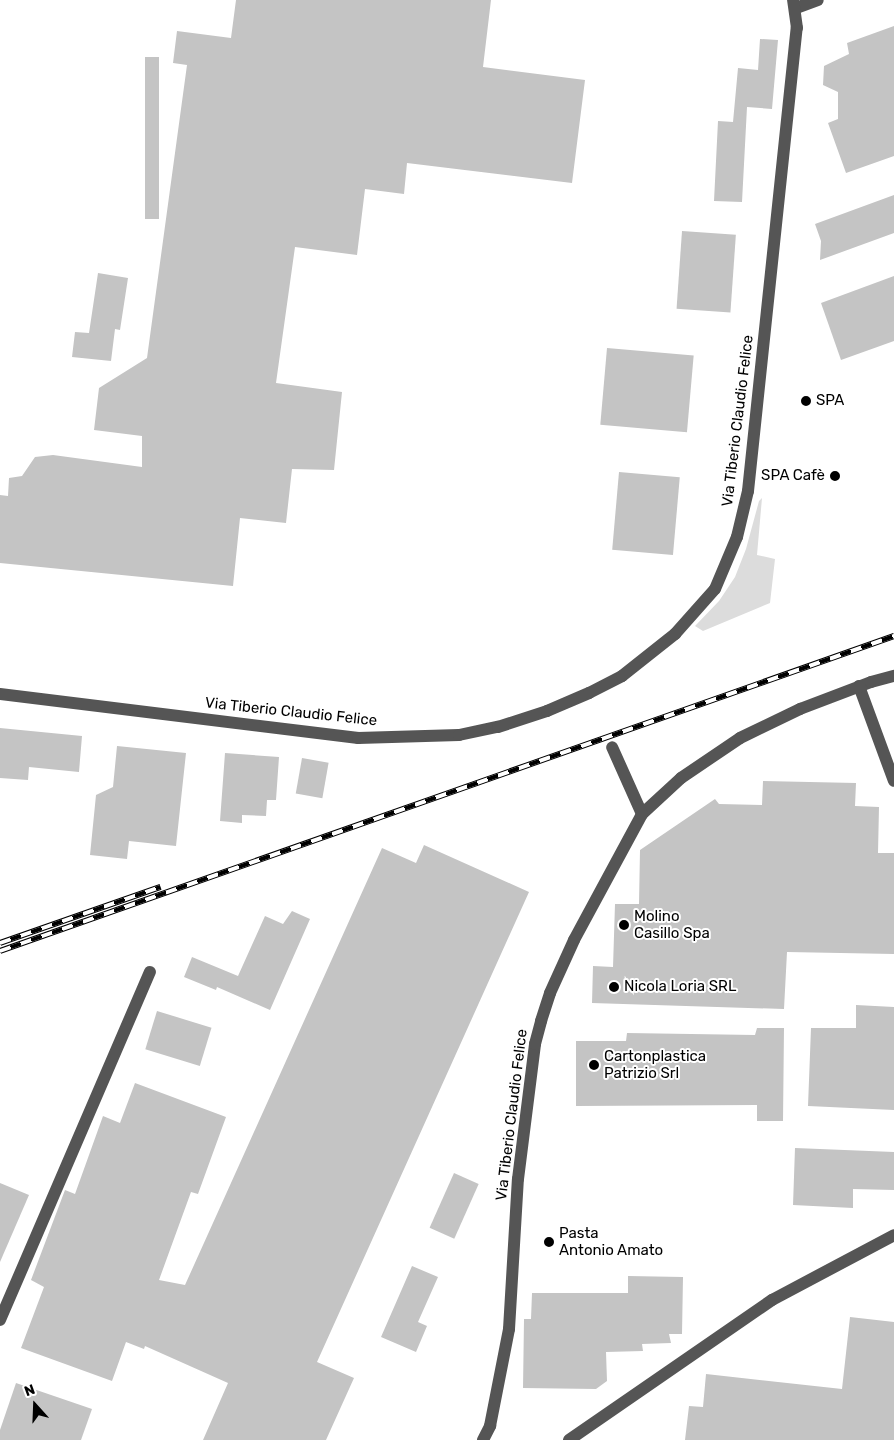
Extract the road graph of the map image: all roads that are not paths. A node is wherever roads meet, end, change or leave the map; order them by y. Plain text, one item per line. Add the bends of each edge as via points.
1 (818, 0) edge
2 (795, 4) edge
3 (894, 676) edge
4 (859, 686) junction
5 (0, 694) edge
6 (612, 747) dead end
7 (894, 782) edge
8 (642, 814) junction
9 (150, 972) dead end
10 (894, 1235) edge
11 (0, 1320) edge
12 (483, 1440) edge
13 (569, 1440) edge

1 - 2 street
2 - 5 street, Via Tiberio Claudio Felice via 797,28 748,491 737,537 714,589 692,616 649,657 622,676 547,711 459,735 415,738 358,738
3 - 4 street, Via Tiberio Claudio Felice
4 - 7 street
4 - 8 street, Via Tiberio Claudio Felice via 800,708 740,738 682,778
6 - 8 street
8 - 12 street, Via Tiberio Claudio Felice via 574,940 550,993 535,1044 518,1179 509,1329 490,1426
9 - 11 street
10 - 13 street via 772,1300

